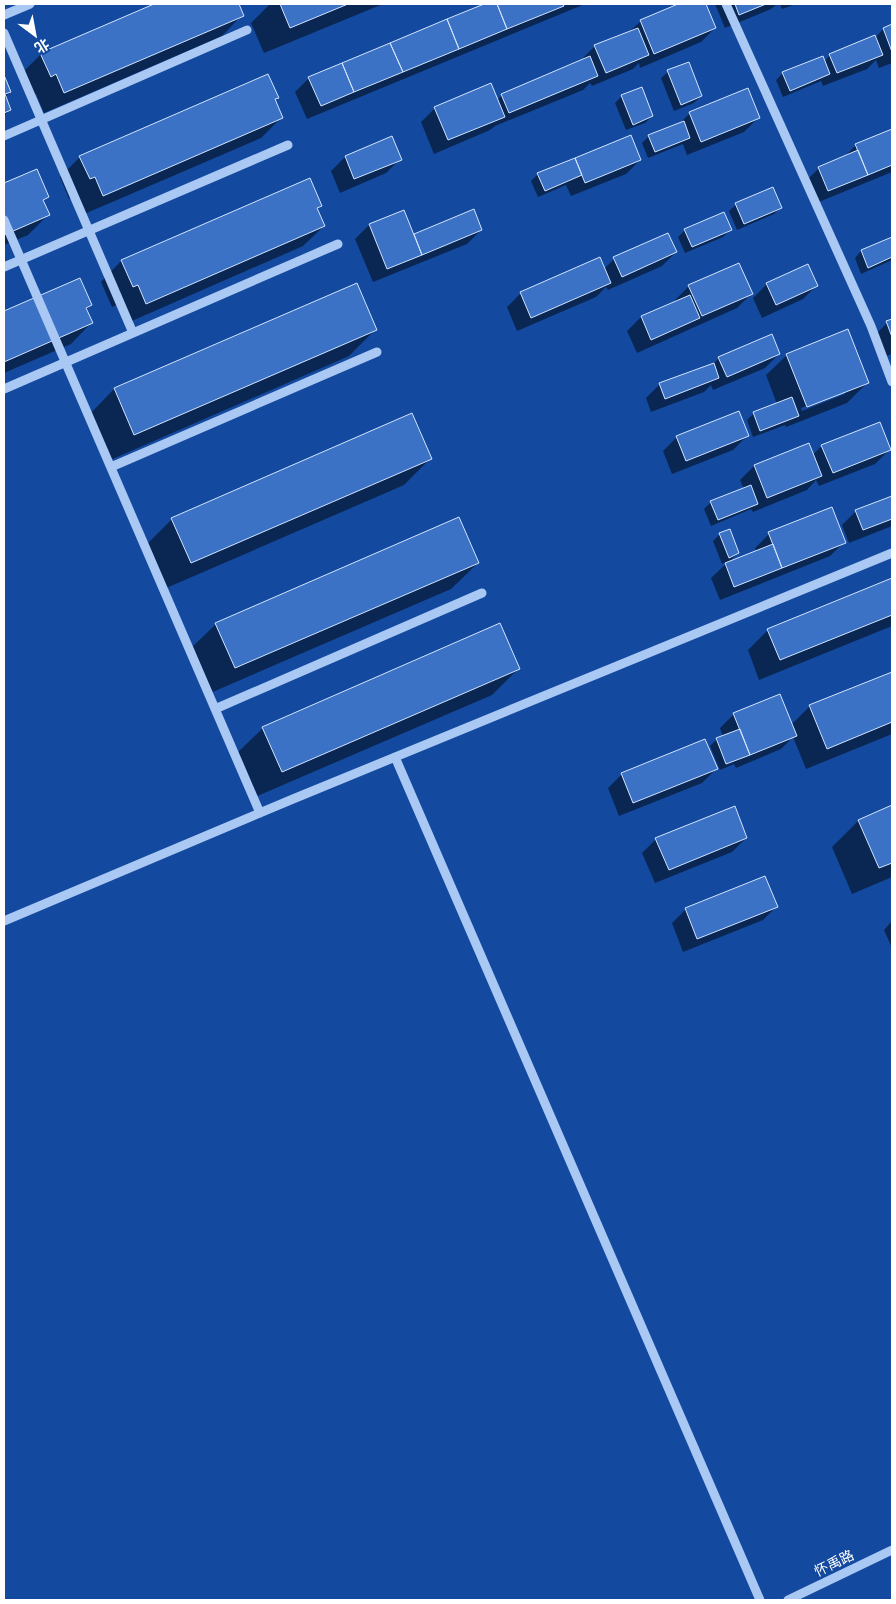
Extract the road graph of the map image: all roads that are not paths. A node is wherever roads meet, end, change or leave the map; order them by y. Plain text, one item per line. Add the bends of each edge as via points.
1 (30, 4) edge
2 (726, 4) edge
3 (4, 15) edge
4 (246, 30) dead end
5 (4, 33) edge
6 (41, 120) junction
7 (4, 136) edge
8 (288, 145) dead end
9 (4, 220) edge
10 (89, 230) junction
11 (338, 244) dead end
12 (21, 260) junction
13 (4, 267) edge
14 (133, 333) junction
15 (377, 352) dead end
16 (65, 362) junction
17 (892, 382) edge
18 (4, 389) edge
19 (111, 467) junction
20 (892, 554) edge
21 (482, 593) dead end
22 (215, 709) junction
23 (395, 757) junction
24 (260, 813) junction
25 (4, 922) edge
26 (892, 1550) edge
27 (760, 1600) edge
28 (788, 1600) edge

1 - 3 street
2 - 17 street via 871,326
4 - 6 street
5 - 6 street
6 - 7 street
6 - 10 street
8 - 10 street
9 - 12 street
10 - 12 street
10 - 14 street
11 - 14 street
12 - 13 street
12 - 16 street
14 - 16 street
15 - 19 street
16 - 18 street
16 - 19 street
19 - 22 street
20 - 23 street
21 - 22 street
22 - 24 street
23 - 24 street
23 - 27 street
24 - 25 street
26 - 28 street, 怀禹路

